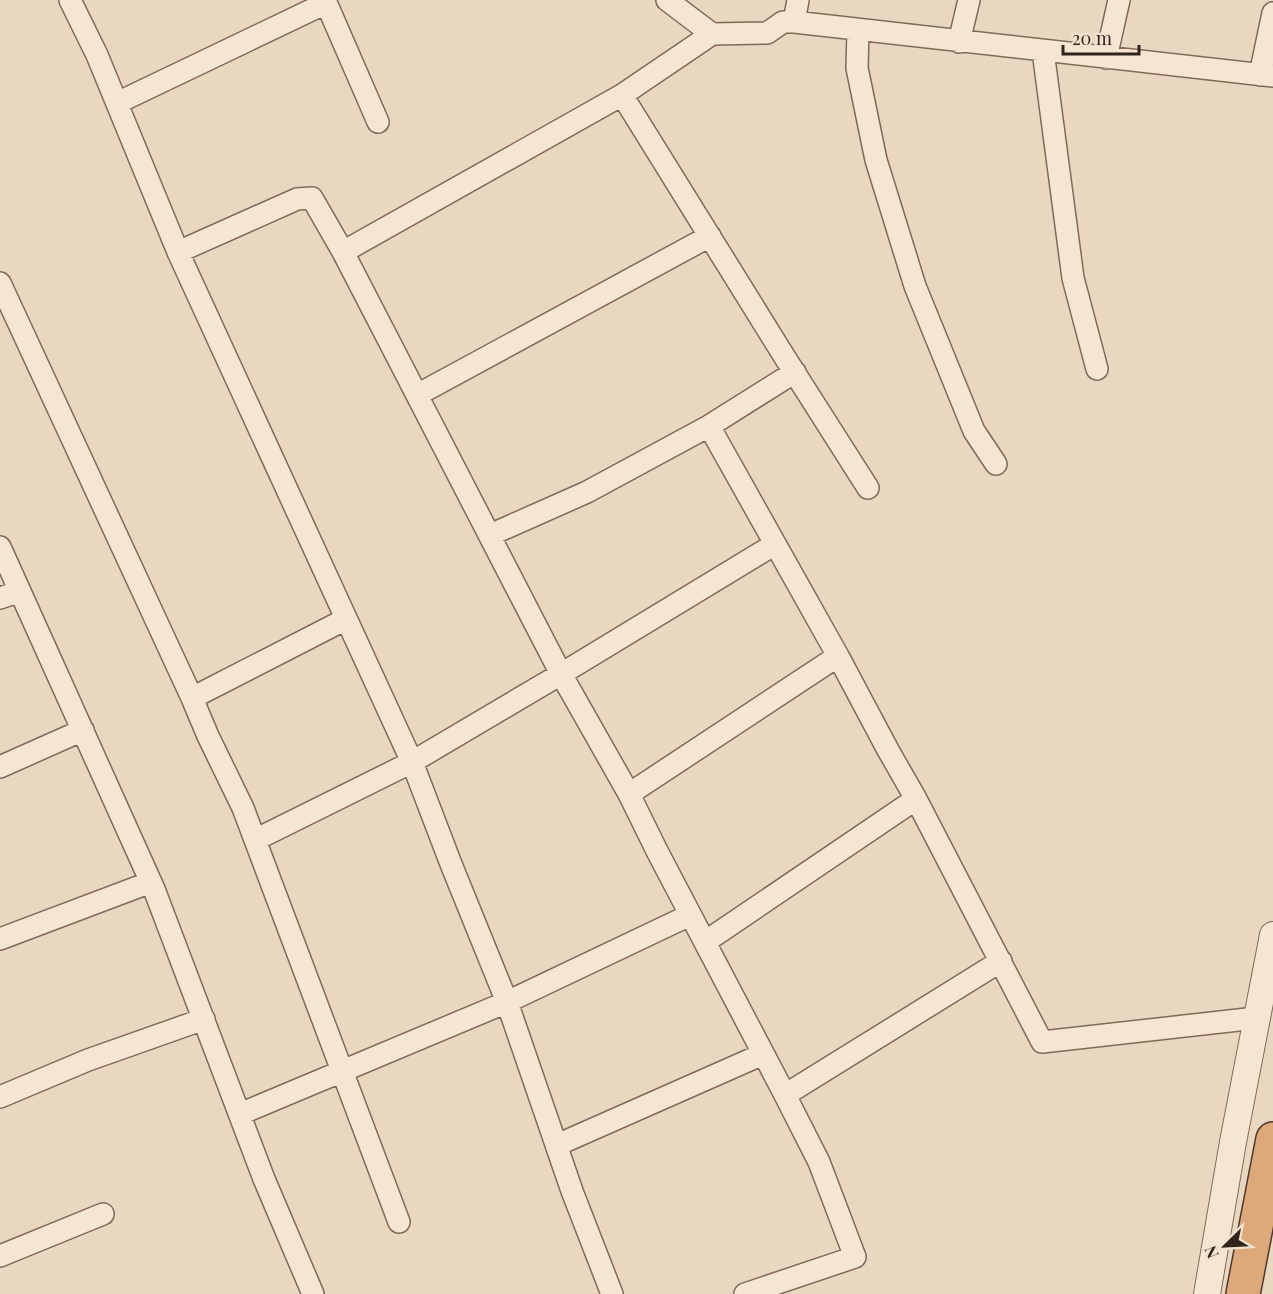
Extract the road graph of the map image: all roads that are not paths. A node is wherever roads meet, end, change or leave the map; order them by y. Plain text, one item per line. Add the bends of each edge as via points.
1 (70, 0) edge
2 (667, 0) edge
3 (798, 0) edge
4 (969, 0) edge
5 (1119, 0) edge
6 (325, 1) edge
7 (1273, 13) edge
8 (794, 22) junction
9 (858, 30) junction
10 (712, 34) junction
11 (959, 42) junction
12 (1043, 51) junction
13 (1106, 58) junction
14 (1267, 75) edge
15 (622, 95) junction
16 (117, 103) junction
17 (378, 122) dead end
18 (710, 236) junction
19 (178, 252) junction
20 (343, 252) junction
21 (0, 283) edge
22 (1097, 369) dead end
23 (795, 372) junction
24 (417, 395) junction
25 (709, 426) junction
26 (996, 464) dead end
27 (868, 488) dead end
28 (490, 535) junction
29 (775, 544) junction
30 (0, 547) edge
31 (10, 594) edge
32 (346, 619) junction
33 (838, 656) junction
34 (561, 674) junction
35 (192, 698) junction
36 (83, 730) junction
37 (412, 762) junction
38 (0, 767) edge
39 (629, 794) junction
40 (916, 799) junction
41 (255, 840) junction
42 (151, 882) junction
43 (690, 915) junction
44 (1273, 935) edge
45 (0, 939) edge
46 (705, 942) junction
47 (1001, 961) junction
48 (507, 1002) junction
49 (204, 1018) junction
50 (1256, 1018) junction
51 (763, 1054) junction
52 (342, 1072) junction
53 (785, 1095) junction
54 (0, 1097) edge
55 (240, 1114) junction
56 (1273, 1139) edge
57 (556, 1145) junction
58 (102, 1214) dead end
59 (399, 1222) dead end
60 (0, 1256) edge
61 (313, 1294) edge
62 (612, 1294) edge
63 (745, 1294) edge
64 (1207, 1294) edge
65 (1242, 1294) edge

1 - 16 street
2 - 10 street
3 - 8 street
4 - 11 street
5 - 13 street
6 - 16 street
6 - 17 street
7 - 14 street
8 - 9 street
8 - 10 street via 783,22 767,33
9 - 11 street
9 - 26 street via 857,68 876,160 915,286 974,431
10 - 15 street
11 - 12 street
12 - 13 street
12 - 22 street via 1072,278
13 - 14 street
15 - 18 street
15 - 20 street
16 - 19 street
18 - 23 street
18 - 24 street
19 - 20 street via 297,199 312,198
19 - 32 street
20 - 24 street
21 - 35 street
23 - 25 street
23 - 27 street
24 - 28 street
25 - 28 street via 587,492
25 - 29 street
28 - 34 street
29 - 33 street
29 - 34 street
30 - 31 street
31 - 36 street
32 - 35 street
32 - 37 street
33 - 39 street
33 - 40 street
34 - 37 street
34 - 39 street
35 - 41 street
36 - 38 street
36 - 42 street
37 - 41 street
37 - 48 street
39 - 43 street
40 - 46 street
40 - 47 street
41 - 52 street
42 - 45 street
42 - 49 street
43 - 46 street
43 - 48 street
44 - 50 street
46 - 51 street
47 - 50 street via 1042,1042
47 - 53 street
48 - 52 street
48 - 57 street
49 - 54 street
49 - 55 street
50 - 64 street
51 - 53 street
51 - 57 street
52 - 55 street
52 - 59 street
53 - 63 street via 819,1162 855,1257
55 - 61 street
56 - 65 highway
57 - 62 street
58 - 60 street

